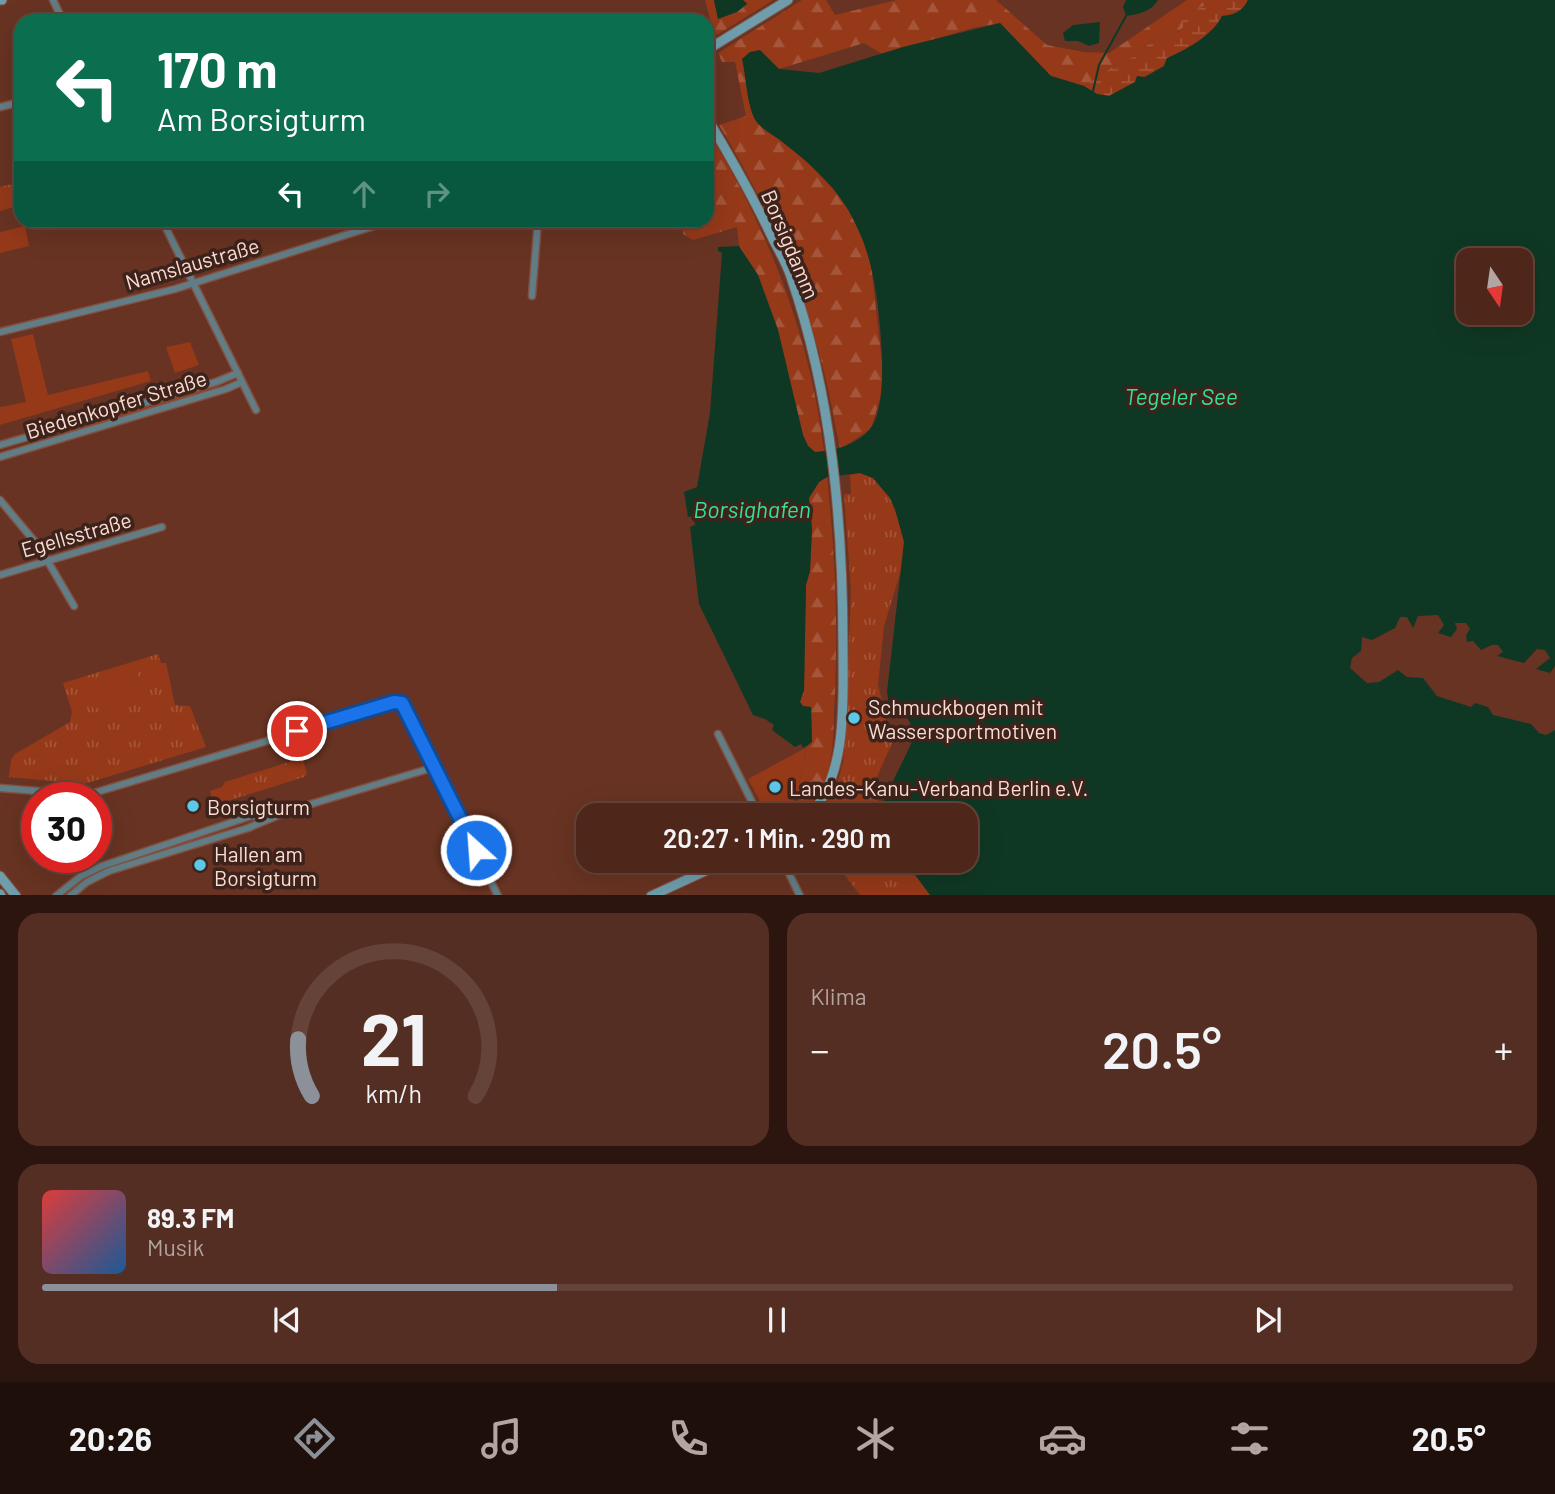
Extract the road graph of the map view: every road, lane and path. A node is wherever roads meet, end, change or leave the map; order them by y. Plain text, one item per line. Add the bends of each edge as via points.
1 (788, 0) edge
2 (714, 46) edge
3 (714, 130) edge
4 (166, 228) edge
5 (368, 228) edge
6 (537, 228) edge
7 (193, 283) junction
8 (532, 296) dead end
9 (0, 332) edge
10 (237, 373) junction
11 (242, 382) junction
12 (256, 410) dead end
13 (0, 445) edge
14 (0, 457) edge
15 (0, 500) edge
16 (162, 527) dead end
17 (48, 561) junction
18 (0, 575) edge
19 (74, 606) dead end
20 (718, 734) dead end
21 (435, 767) junction
22 (0, 788) edge
23 (752, 803) edge
24 (820, 803) edge
25 (276, 816) junction
26 (700, 873) edge
27 (789, 873) edge
28 (0, 876) edge
29 (16, 895) edge
30 (56, 895) edge
31 (71, 895) edge
32 (498, 895) edge
33 (651, 895) edge
34 (800, 895) edge

1 - 2 street
3 - 24 street, Borsigdamm via 750,190 790,275 813,353 829,434 843,608 843,667 837,761
4 - 7 street
5 - 7 street, Namslaustraße
6 - 8 street
7 - 9 street, Namslaustraße
7 - 10 street
10 - 11 street
10 - 13 street, Biedenkopfer Straße
11 - 12 street
11 - 14 street, Biedenkopfer Straße
15 - 17 street
16 - 17 street, Egellsstraße
17 - 18 street, Egellsstraße
17 - 19 street
20 - 23 street
21 - 22 street via 405,707 397,702 87,795
21 - 25 street
21 - 32 street
25 - 30 street via 251,816 102,866
25 - 31 street via 104,873
26 - 33 street
27 - 34 street
28 - 29 street

